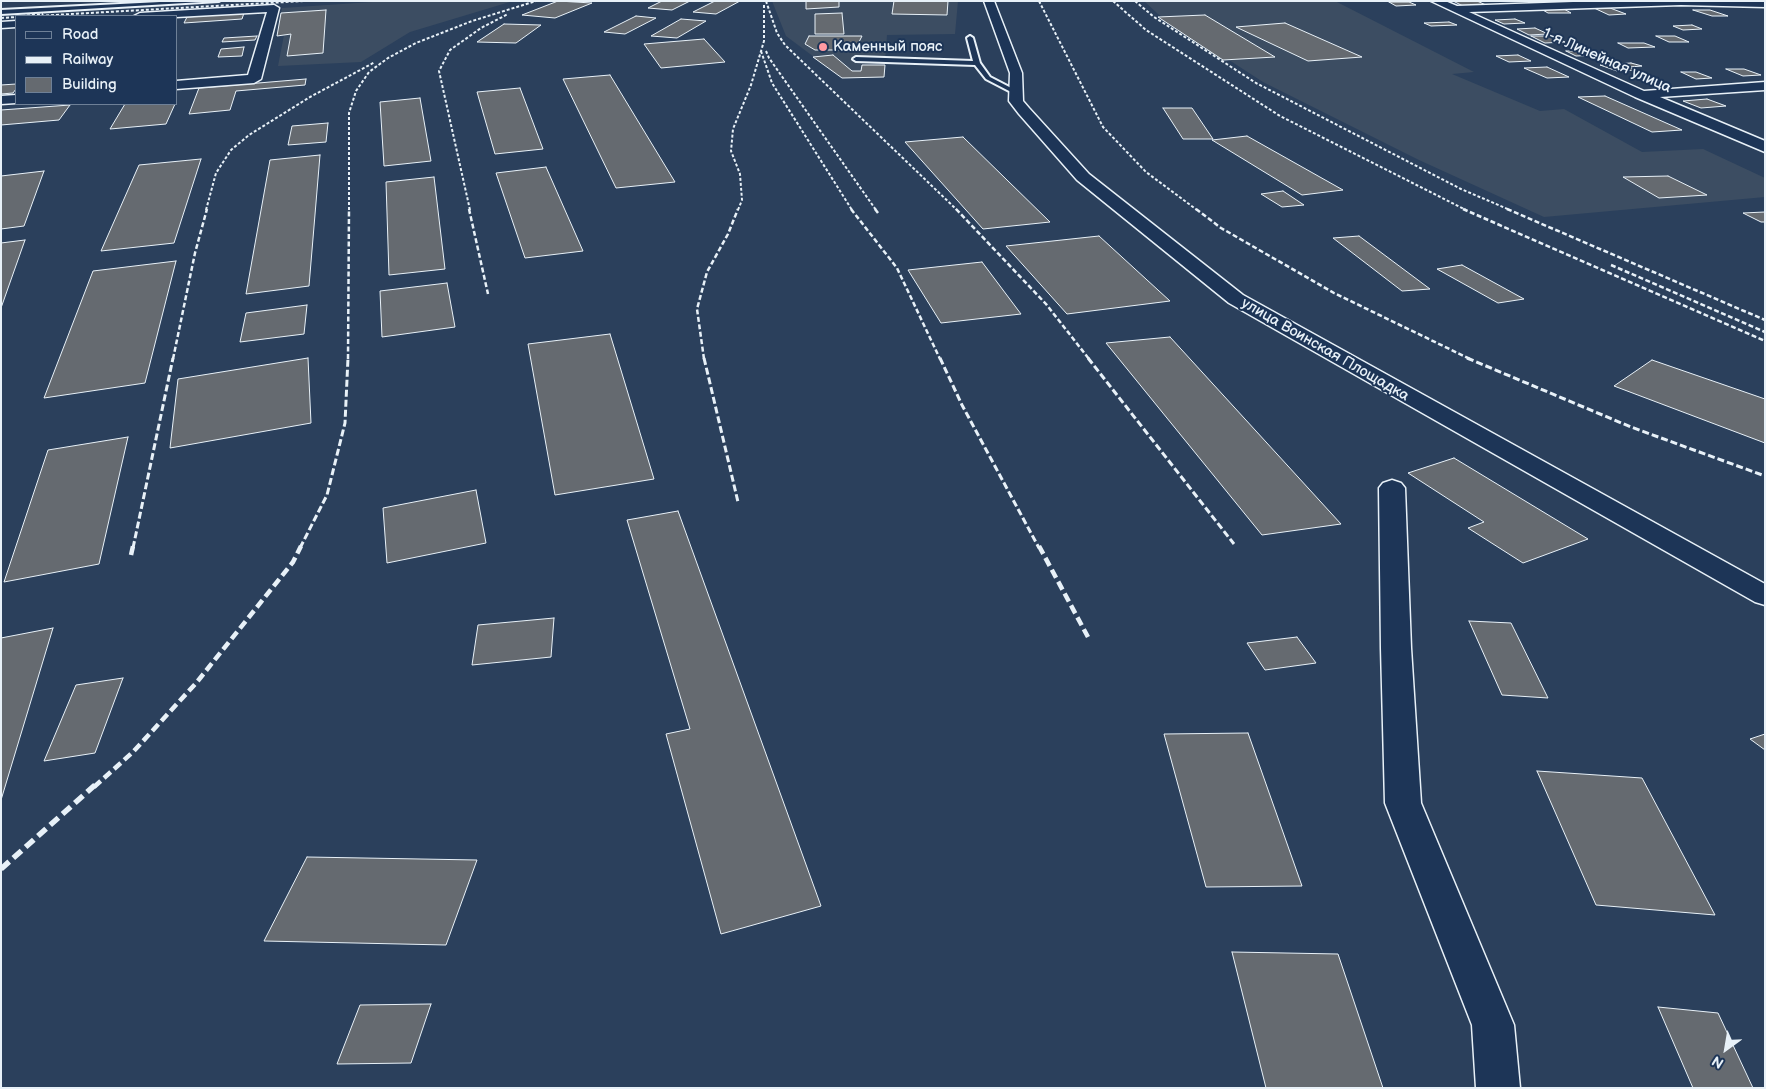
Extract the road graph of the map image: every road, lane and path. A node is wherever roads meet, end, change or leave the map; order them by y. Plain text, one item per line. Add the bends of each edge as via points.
1 (216, 1) edge
2 (989, 1) edge
3 (1436, 1) edge
4 (1765, 4) edge
5 (1454, 9) junction
6 (1, 12) edge
7 (157, 15) edge
8 (15, 24) edge
9 (1, 25) edge
10 (970, 38) dead end
11 (856, 59) dead end
12 (977, 63) junction
13 (178, 85) edge
14 (1765, 86) edge
15 (1015, 92) junction
16 (1640, 94) junction
17 (15, 98) edge
18 (1, 100) edge
19 (1765, 148) edge
20 (1392, 488) dead end
21 (1765, 596) edge
22 (1498, 1088) edge

1 - 6 lane
2 - 15 street, улица Воинская Площадка via 1016,73
3 - 5 street, 1-я Линейная улица
4 - 5 street via 1680,2
5 - 16 street, 1-я Линейная улица
7 - 13 street via 274,8 254,79
8 - 9 street
10 - 12 lane
11 - 12 lane
12 - 15 lane via 988,78
14 - 16 street
15 - 21 street, улица Воинская Площадка via 1016,101 1082,177 1236,299
16 - 19 street, 1-я Линейная улица
17 - 18 street
20 - 22 street via 1403,803 1493,1025

